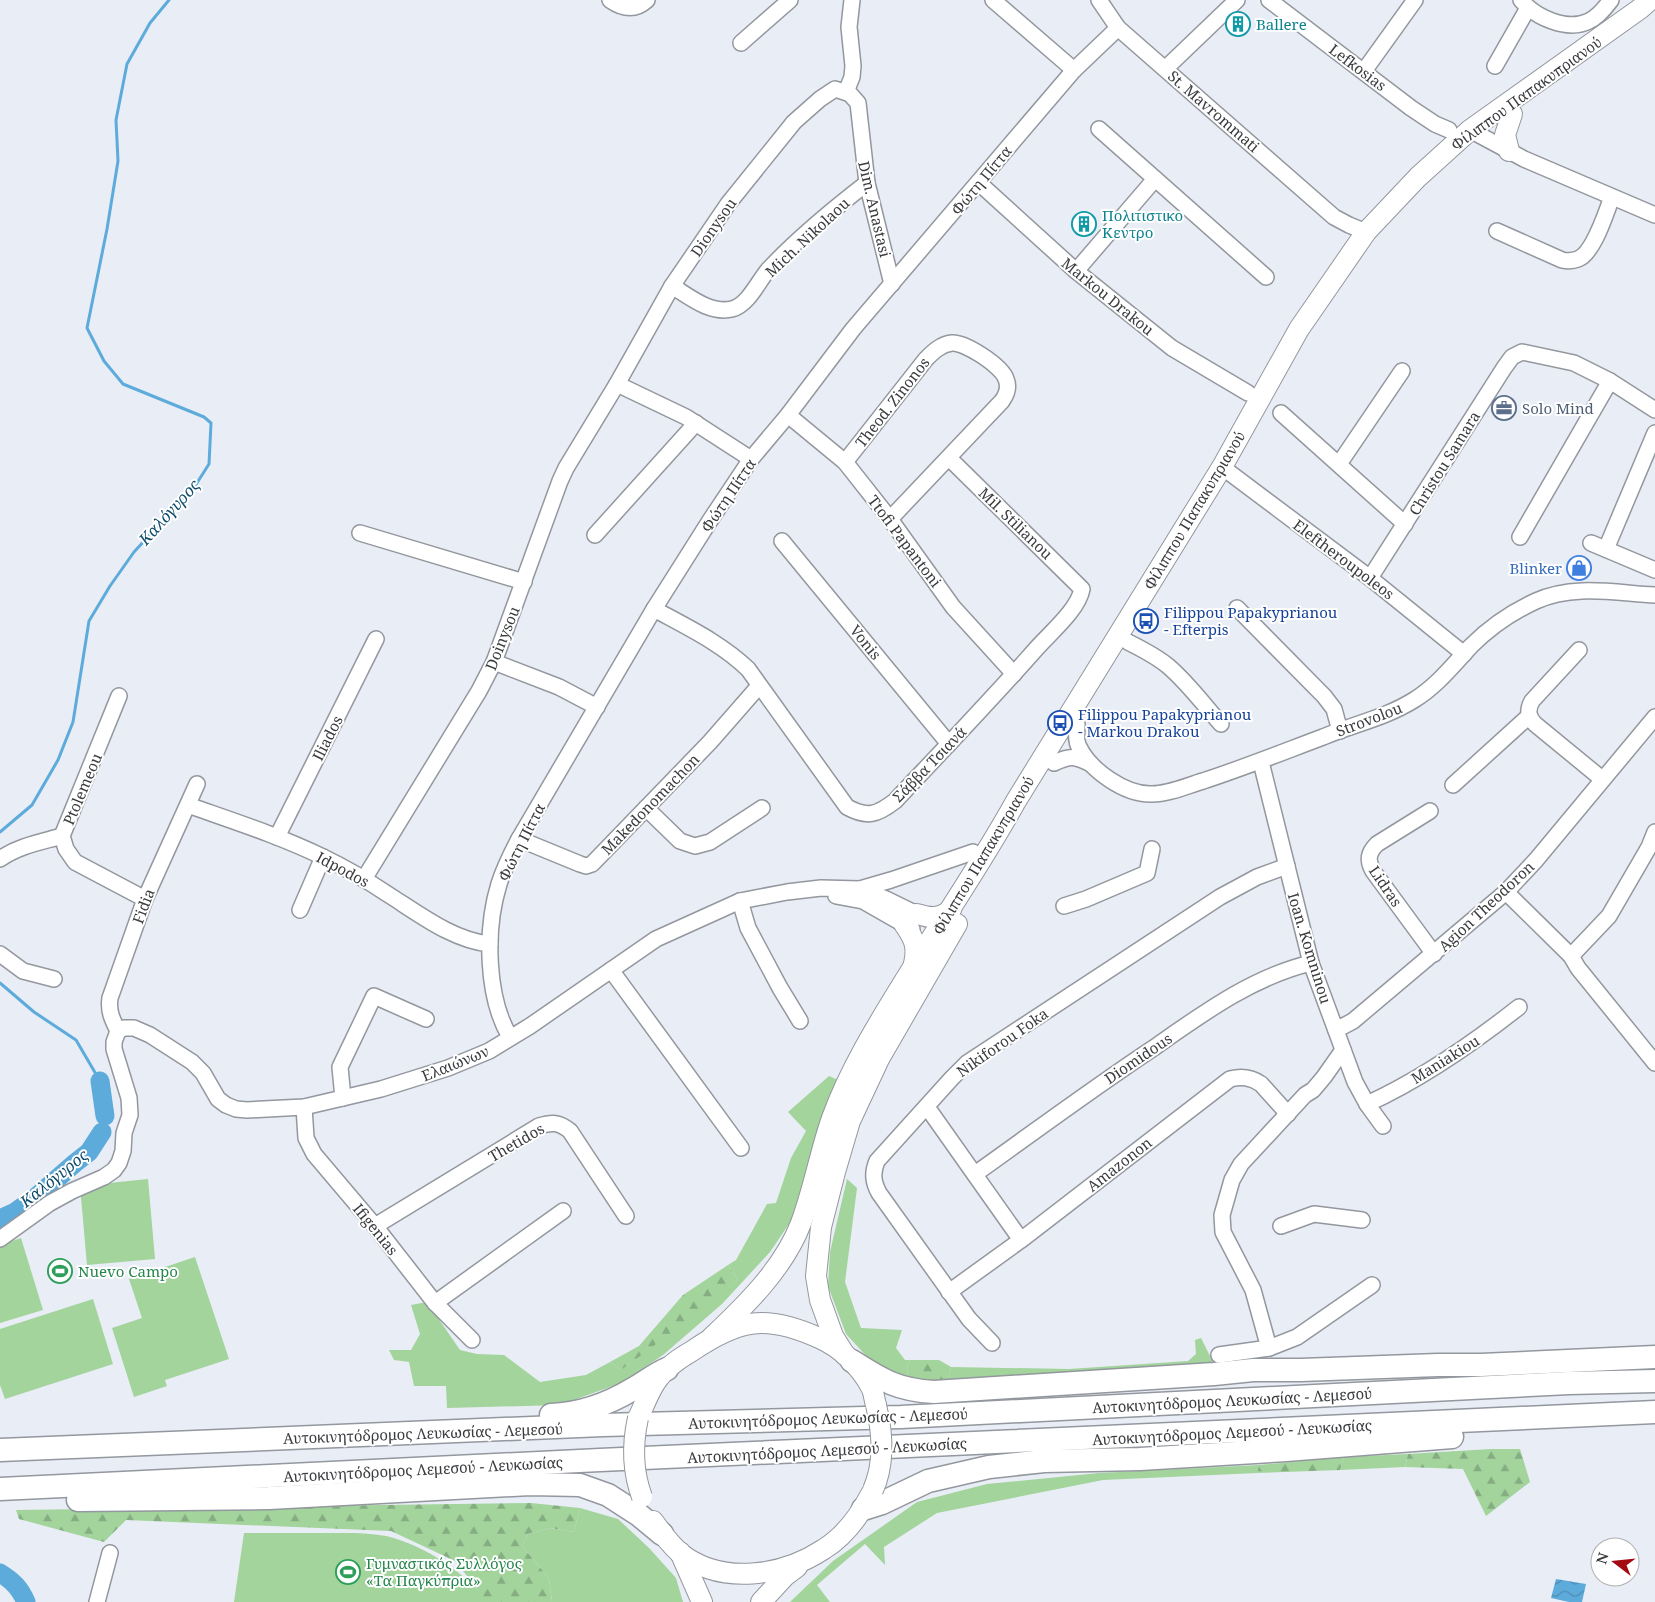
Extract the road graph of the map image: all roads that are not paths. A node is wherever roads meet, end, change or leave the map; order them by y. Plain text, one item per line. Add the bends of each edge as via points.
1 (610, 0) edge
2 (648, 0) edge
3 (790, 0) edge
4 (852, 0) edge
5 (993, 0) edge
6 (1099, 0) edge
7 (1237, 0) edge
8 (1269, 0) edge
9 (1415, 0) edge
10 (1612, 0) edge
11 (1650, 0) edge
12 (1524, 4) edge
13 (1655, 12) edge
14 (1118, 28) junction
15 (742, 43) dead end
16 (1495, 66) dead end
17 (1166, 68) junction
18 (1074, 70) junction
19 (1364, 71) junction
20 (840, 90) junction
21 (1512, 114) junction
22 (1099, 128) dead end
23 (1467, 136) junction
24 (1516, 155) junction
25 (1155, 179) junction
26 (867, 183) junction
27 (979, 183) junction
28 (1612, 197) junction
29 (1655, 215) edge
30 (1334, 216) junction
31 (1497, 231) dead end
32 (1366, 232) junction
33 (1353, 250) junction
34 (1076, 271) junction
35 (1266, 277) dead end
36 (892, 284) junction
37 (672, 286) junction
38 (1402, 371) dead end
39 (1610, 381) junction
40 (617, 384) junction
41 (1248, 393) dead end
42 (1655, 410) edge
43 (1281, 413) dead end
44 (788, 415) junction
45 (696, 423) junction
46 (1655, 433) edge
47 (949, 458) junction
48 (751, 459) junction
49 (845, 462) junction
50 (1339, 464) junction
51 (1227, 471) junction
52 (890, 519) junction
53 (1405, 524) junction
54 (360, 533) dead end
55 (595, 535) dead end
56 (1520, 537) dead end
57 (782, 541) dead end
58 (1591, 544) dead end
59 (1606, 549) junction
60 (1655, 570) edge
61 (1370, 578) junction
62 (524, 582) junction
63 (1082, 589) joint
64 (1655, 595) edge
65 (1238, 608) dead end
66 (654, 610) junction
67 (376, 639) dead end
68 (1128, 642) junction
69 (1579, 650) dead end
70 (1464, 654) junction
71 (494, 662) junction
72 (1014, 674) junction
73 (759, 686) junction
74 (119, 696) dead end
75 (597, 708) junction
76 (1529, 716) junction
77 (1655, 717) edge
78 (1077, 724) junction
79 (1221, 724) dead end
80 (1340, 731) junction
81 (949, 744) junction
82 (1260, 762) junction
83 (1054, 763) junction
84 (1092, 765) junction
85 (1602, 779) junction
86 (197, 784) dead end
87 (1453, 785) dead end
88 (188, 805) junction
89 (646, 808) junction
90 (762, 808) dead end
91 (1430, 811) dead end
92 (1655, 833) edge
93 (62, 836) junction
94 (277, 837) junction
95 (519, 839) junction
96 (1152, 849) dead end
97 (973, 852) dead end
98 (323, 857) junction
99 (0, 859) edge
100 (1287, 866) junction
101 (364, 880) junction
102 (860, 888) junction
103 (787, 892) junction
104 (1506, 892) junction
105 (145, 899) junction
106 (740, 901) junction
107 (1064, 906) dead end
108 (300, 910) dead end
109 (911, 919) junction
110 (943, 931) junction
111 (490, 944) junction
112 (0, 954) edge
113 (1434, 954) junction
114 (1571, 956) junction
115 (1311, 963) junction
116 (611, 970) junction
117 (913, 970) junction
118 (54, 979) dead end
119 (1519, 1007) dead end
120 (426, 1018) dead end
121 (800, 1021) dead end
122 (1336, 1030) junction
123 (118, 1031) junction
124 (510, 1038) junction
125 (1343, 1050) junction
126 (1655, 1064) edge
127 (342, 1098) junction
128 (1367, 1104) junction
129 (304, 1107) junction
130 (927, 1107) junction
131 (1288, 1114) junction
132 (1383, 1126) dead end
133 (740, 1148) dead end
134 (975, 1174) junction
135 (563, 1211) dead end
136 (626, 1216) dead end
137 (1362, 1220) dead end
138 (375, 1226) junction
139 (1281, 1226) dead end
140 (0, 1239) edge
141 (1020, 1240) junction
142 (1372, 1285) dead end
143 (949, 1292) junction
144 (435, 1303) junction
145 (711, 1338) junction
146 (472, 1340) dead end
147 (992, 1343) dead end
148 (1269, 1348) junction
149 (1655, 1356) edge
150 (848, 1358) junction
151 (1217, 1364) junction
152 (1655, 1366) edge
153 (667, 1369) junction
154 (1497, 1376) junction
155 (1655, 1382) edge
156 (1569, 1383) junction
157 (1655, 1412) edge
158 (1655, 1426) edge
159 (144, 1433) junction
160 (0, 1435) edge
161 (0, 1449) edge
162 (0, 1490) edge
163 (868, 1500) junction
164 (0, 1501) edge
165 (662, 1534) junction
166 (680, 1552) junction
167 (110, 1553) dead end
168 (816, 1554) junction
169 (97, 1602) edge
170 (702, 1602) edge
171 (762, 1602) edge

1 - 2 street via 630,8
3 - 15 street
4 - 20 street via 849,27 852,77
5 - 18 street
6 - 14 street, St. Mavrommati
7 - 17 street
8 - 19 street, Lefkosias
9 - 19 street
10 - 12 street via 1597,16 1577,25 1545,18
11 - 23 main road, Φίλιππου Παπακυπριανού
12 - 16 street
13 - 21 main road, Φίλιππου Παπακυπριανού
14 - 17 street, St. Mavrommati
14 - 18 street, Φώτη Πίττα
17 - 30 street, St. Mavrommati
18 - 27 street, Φώτη Πίττα
19 - 23 street, Lefkosias via 1427,118
20 - 26 street, Dim. Anastasi via 855,98 860,109
20 - 37 street, Dionysou via 820,99 788,128 728,204
21 - 23 main road, Φίλιππου Παπακυπριανού
21 - 24 main road via 1506,135
22 - 25 street
23 - 24 street, Lefkosias
23 - 32 main road, Φίλιππου Παπακυπριανού via 1418,177
23 - 51 main road, Φίλιππου Παπακυπριανού via 1351,271 1308,334
24 - 28 street, Lefkosias
25 - 34 street
25 - 35 street
26 - 36 street, Dim. Anastasi
26 - 37 street, Mich. Nikolaou via 804,235 734,309 707,307
27 - 34 street, Markou Drakou
27 - 36 street, Φώτη Πίττα
28 - 29 street, Lefkosias
28 - 31 street via 1591,247 1579,259 1562,260
30 - 32 street, St. Mavrommati
30 - 33 street, St. Mavrommati
32 - 33 main road, Φίλιππου Παπακυπριανού
33 - 51 main road, Φίλιππου Παπακυπριανού via 1299,329
34 - 41 street, Markou Drakou via 1172,348
36 - 44 street, Φώτη Πίττα
37 - 40 street, Dionysou
38 - 50 street
39 - 42 street
39 - 53 street, Christou Samara via 1574,364 1522,352 1512,357
39 - 56 street
40 - 45 street
40 - 62 street, Doinysou via 566,468
43 - 50 street
44 - 48 street, Φώτη Πίττα
44 - 49 street, Ttofi Papantoni
45 - 48 street
45 - 55 street
46 - 59 street
47 - 49 street, Theod. Zinonos via 1007,392 1004,375 974,350 956,344 942,346 926,359
47 - 52 street
47 - 63 street, Mil. Stilianou
48 - 66 street, Φώτη Πίττα
49 - 52 street, Ttofi Papantoni
50 - 53 street
51 - 61 street, Eleftheroupoleos
51 - 68 main road, Φίλιππου Παπακυπριανού
51 - 110 main road, Φίλιππου Παπακυπριανού via 1046,751
52 - 72 street, Ttofi Papantoni via 953,607
53 - 61 street, Christou Samara
54 - 62 street
57 - 81 street, Vonis
58 - 59 street
59 - 60 street
61 - 70 street, Eleftheroupoleos
62 - 71 street, Doinysou
63 - 72 street, Σάββα Τσιανά via 1074,608
64 - 70 street, Strovolou via 1588,590 1561,592 1504,619
65 - 80 street via 1324,696 1334,709
66 - 73 street, Σάββα Τσιανά via 730,653 748,669
66 - 75 street, Φώτη Πίττα
67 - 94 street, Iliados
68 - 78 main road, Φίλιππου Παπακυπριανού
68 - 79 street via 1174,671
69 - 76 street via 1532,701
70 - 80 street, Strovolou via 1430,689 1401,708
71 - 75 street via 559,687
71 - 101 street, Doinysou
72 - 81 street, Σάββα Τσιανά
73 - 81 street, Σάββα Τσιανά via 844,803 861,814 874,814 888,806
73 - 89 street, Makedonomachon
74 - 93 street, Ptolemeou
75 - 95 street, Φώτη Πίττα
76 - 85 street
76 - 87 street
77 - 85 street, Agion Theodoron
78 - 83 main road, Φίλιππου Παπακυπριανού
78 - 84 street, Strovolou via 1078,745
80 - 82 street, Strovolou
82 - 84 street, Strovolou via 1170,791 1149,794 1122,787
82 - 100 street, Ioan. Komninou
83 - 84 street, Strovolou via 1074,757
83 - 110 main road, Φίλιππου Παπακυπριανού
85 - 104 street, Agion Theodoron
86 - 88 street, Fidia
88 - 94 street, Idpodos
88 - 105 street, Fidia
89 - 90 street via 680,841 696,846 710,842
89 - 95 street, Makedonomachon via 592,864 586,866
91 - 113 street, Lidras via 1377,844 1368,860
92 - 114 street via 1609,916
93 - 99 street via 14,850
93 - 105 street, Ptolemeou via 75,862
94 - 98 street, Idpodos
95 - 111 street, Φώτη Πίττα via 499,884
96 - 107 street via 1147,873
97 - 102 street
98 - 101 street, Idpodos
98 - 108 street
100 - 115 street, Ioan. Komninou
100 - 130 street, Nikiforou Foka via 1232,890 1006,1037 960,1070
101 - 111 street, Idpodos via 464,939
102 - 103 street, Ελαιώνων
102 - 109 street, Ελαιώνων via 873,892
103 - 106 street, Ελαιώνων
103 - 109 street, Ελαιώνων via 857,899
104 - 113 street, Agion Theodoron
104 - 114 street
105 - 123 street, Fidia via 110,998 110,1014
106 - 116 street, Ελαιώνων via 656,939
106 - 121 street via 748,928
109 - 110 street, Ελαιώνων
109 - 110 main road via 944,915
109 - 117 main road via 916,944
110 - 117 main road, Φίλιππου Παπακυπριανού
110 - 150 main road, Φίλιππου Παπακυπριανού via 850,1121 821,1227 816,1276 820,1300 833,1336
111 - 124 street, Φώτη Πίττα via 497,1003
112 - 118 street via 23,971
113 - 122 street, Agion Theodoron via 1353,1021
114 - 126 street
115 - 122 street, Ioan. Komninou
115 - 134 street, Diomidous via 1287,968 1265,978 1206,1012
116 - 124 street, Ελαιώνων
116 - 133 street
117 - 145 main road, Φίλιππου Παπακυπριανού via 863,1050 833,1117 801,1223 785,1256 745,1305
119 - 128 street, Maniakiou via 1467,1047
120 - 127 street via 374,996 340,1067
122 - 125 street, Ioan. Komninou
123 - 129 street, Ελαιώνων via 134,1028 192,1062 203,1073 218,1099 226,1105 247,1110
123 - 140 street via 114,1049 129,1098 130,1115 119,1163 104,1178 50,1203
124 - 127 street, Ελαιώνων via 489,1051 448,1068
125 - 128 street, Ioan. Komninou
125 - 131 street via 1313,1090
127 - 129 street, Ελαιώνων
128 - 132 street, Ioan. Komninou
129 - 138 street, Ifigenias via 308,1146
130 - 134 street
130 - 143 street, Nikiforou Foka via 880,1158 875,1165 873,1180
131 - 141 street, Amazonon via 1255,1080 1243,1077 1230,1079
131 - 148 street via 1236,1172 1222,1222 1223,1232 1253,1290
134 - 141 street
135 - 144 street
136 - 138 street, Thetidos via 570,1131 563,1125 551,1123 539,1126
137 - 139 street via 1314,1214
138 - 144 street, Ifigenias
141 - 143 street, Amazonon
142 - 148 street via 1297,1337
143 - 147 street, Nikiforou Foka
144 - 146 street, Ifigenias
145 - 150 main road via 745,1323 782,1324 829,1342
145 - 153 main road
148 - 151 street
149 - 151 highway via 1301,1370 1253,1370
150 - 151 highway via 893,1385 934,1392
150 - 163 main road, bridge via 871,1387 882,1446 879,1476
151 - 154 highway via 1382,1379
152 - 154 highway
153 - 159 highway via 602,1406 560,1415
153 - 165 main road, bridge via 655,1382 638,1418 633,1453 634,1471 642,1497
154 - 156 highway
155 - 156 highway, Αυτοκινητόδρομος Λευκωσίας - Λεμεσού
156 - 161 highway, Αυτοκινητόδρομος Λευκωσίας - Λεμεσού via 902,1417
157 - 162 highway, Αυτοκινητόδρομος Λεμεσού - Λευκωσίας
158 - 163 highway via 1412,1439 1140,1459 1044,1461 989,1467 928,1481 882,1503
159 - 160 highway
159 - 161 highway
163 - 168 main road via 849,1528
164 - 165 highway via 269,1498 530,1484 580,1485 608,1495
165 - 166 main road
166 - 168 main road via 708,1568 742,1574 773,1571
166 - 170 main road
167 - 169 street
168 - 171 main road via 785,1576

